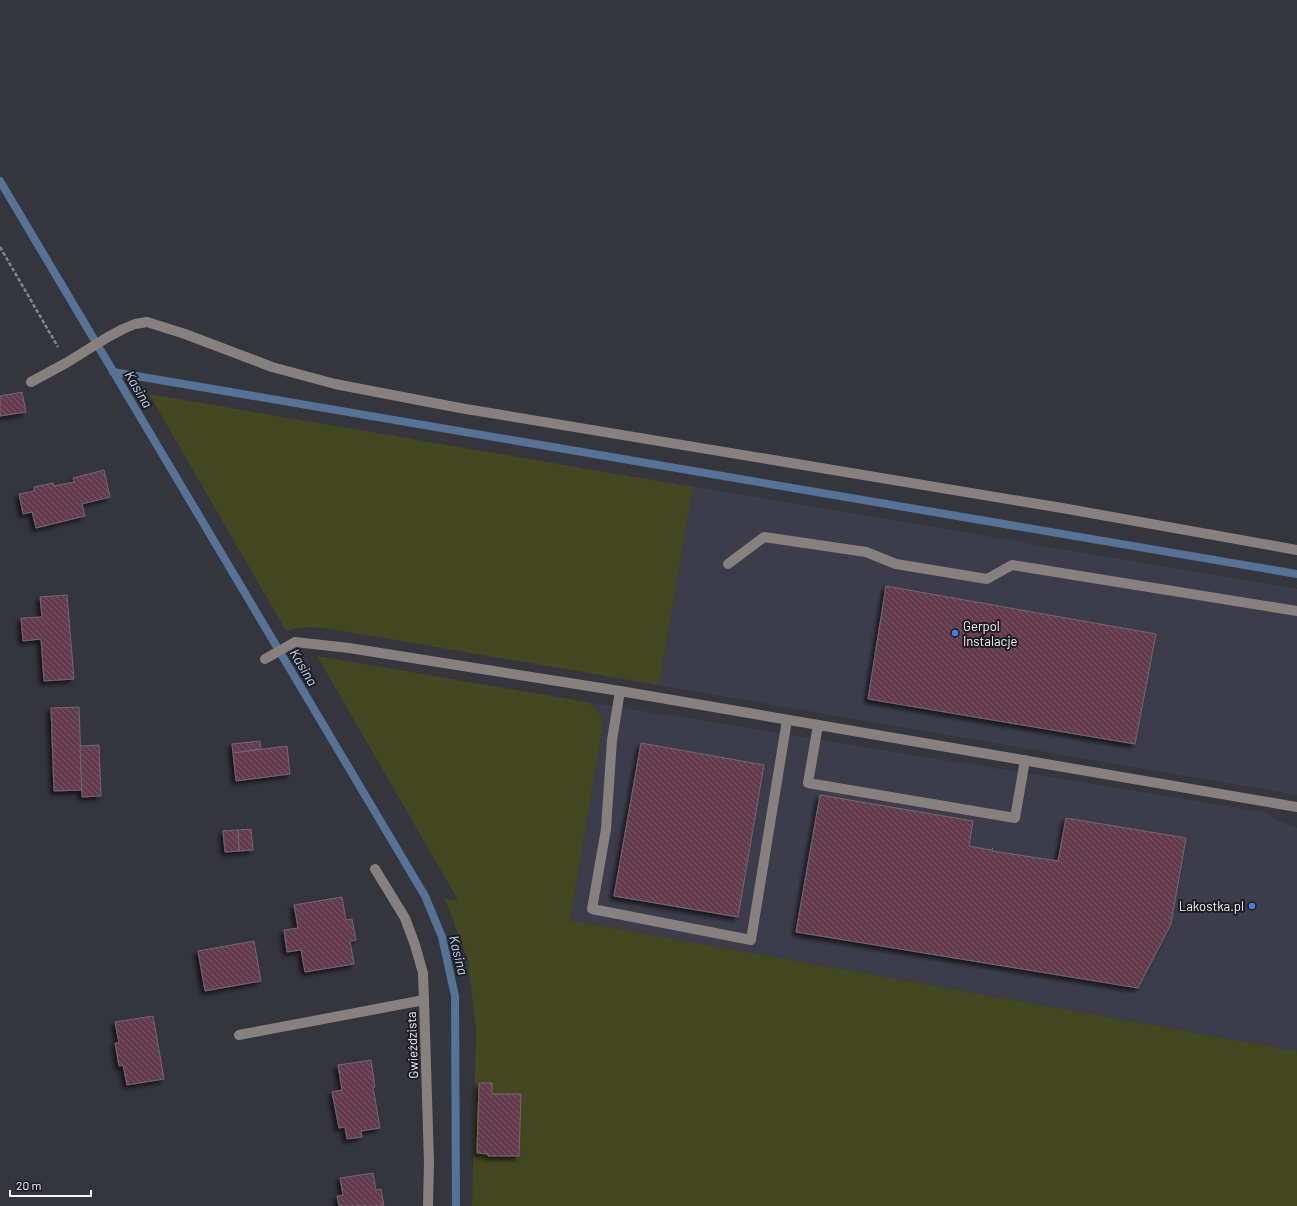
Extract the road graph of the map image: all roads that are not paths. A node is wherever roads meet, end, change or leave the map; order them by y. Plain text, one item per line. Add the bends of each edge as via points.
1 (31, 382) dead end
2 (1297, 550) edge
3 (728, 564) dead end
4 (1297, 611) edge
5 (265, 659) dead end
6 (620, 691) junction
7 (787, 720) junction
8 (818, 725) junction
9 (1025, 760) junction
10 (1297, 806) edge
11 (375, 869) dead end
12 (424, 1000) junction
13 (239, 1034) dead end
14 (428, 1206) edge

1 - 2 street via 108,336 129,326 148,322 272,367 334,384 460,408 1068,509
3 - 4 street via 764,538 866,552 896,564 987,578 1012,565
5 - 6 street via 295,642 349,648
6 - 7 street
6 - 7 street via 612,740 606,829 592,909 751,940
7 - 8 street
8 - 9 street
8 - 9 street via 808,783 1015,818
9 - 10 street
11 - 12 street via 404,918 415,945 423,973
12 - 13 street, Gwieździsta
12 - 14 street, Gwieździsta

